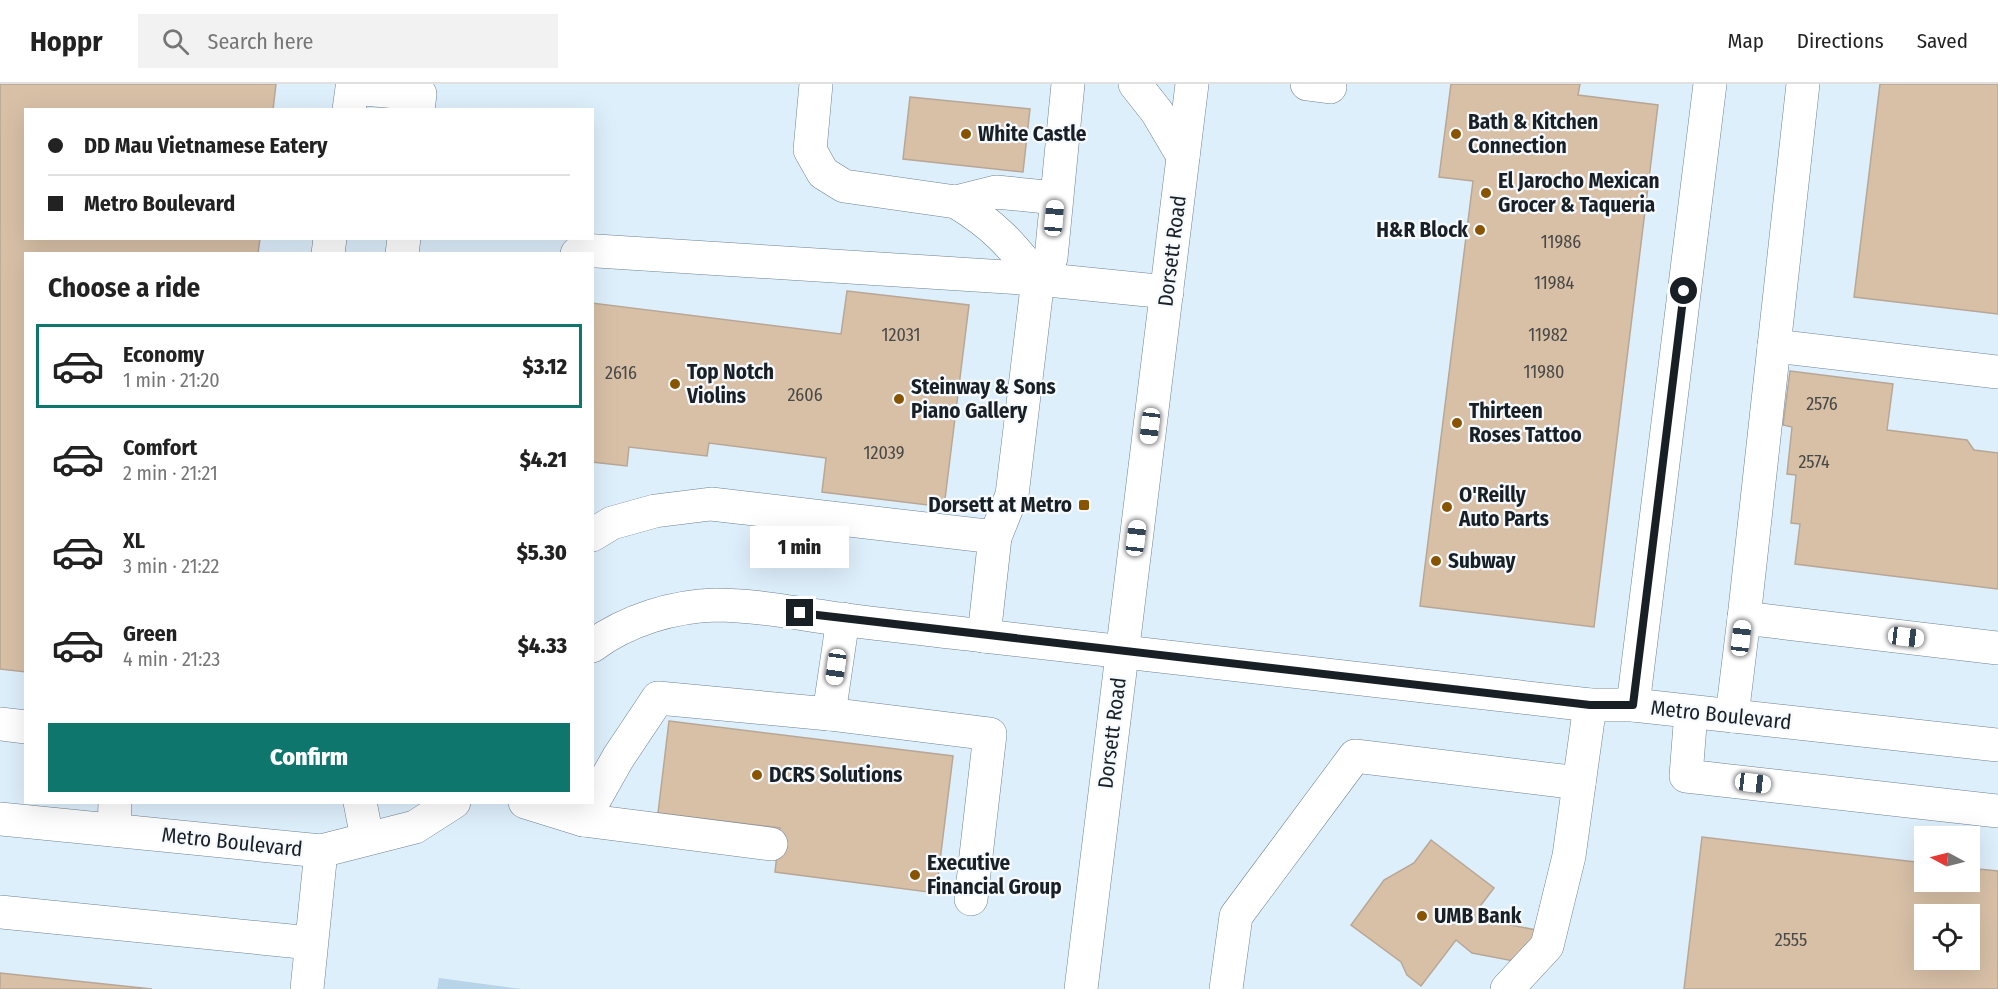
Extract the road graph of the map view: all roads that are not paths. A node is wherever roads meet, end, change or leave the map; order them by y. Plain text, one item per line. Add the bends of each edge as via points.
1 (816, 84) edge
2 (1068, 84) edge
3 (1135, 84) edge
4 (1192, 84) edge
5 (1710, 84) edge
6 (1803, 84) edge
7 (348, 108) edge
8 (418, 108) edge
9 (1184, 156) junction
10 (1056, 198) junction
11 (956, 202) junction
12 (579, 252) edge
13 (1038, 279) junction
14 (1167, 292) junction
15 (1774, 346) junction
16 (1998, 372) edge
17 (594, 534) edge
18 (995, 537) junction
19 (1744, 618) junction
20 (843, 619) junction
21 (984, 636) junction
22 (594, 645) edge
23 (1998, 648) edge
24 (1122, 650) junction
25 (1590, 705) junction
26 (1633, 705) junction
27 (1691, 712) junction
28 (829, 714) junction
29 (1732, 716) junction
30 (0, 724) edge
31 (24, 727) edge
32 (1998, 745) edge
33 (1579, 783) junction
34 (594, 801) edge
35 (360, 804) edge
36 (451, 804) edge
37 (531, 804) edge
38 (592, 804) edge
39 (1998, 811) edge
40 (115, 816) edge
41 (0, 819) edge
42 (583, 820) junction
43 (367, 838) junction
44 (771, 844) dead end
45 (321, 851) junction
46 (971, 899) dead end
47 (0, 912) edge
48 (311, 943) junction
49 (307, 989) edge
50 (1081, 989) edge
51 (1226, 989) edge
52 (1507, 989) edge

1 - 11 street via 810,150 823,173 844,186
2 - 10 street
3 - 9 street
4 - 9 street, Dorsett Road
5 - 26 street
6 - 15 street
7 - 8 street via 352,88 420,94
9 - 14 street, Dorsett Road
10 - 11 street via 996,192
10 - 13 street via 1050,258
11 - 13 street via 984,219 1011,244
12 - 13 street
13 - 14 street
13 - 18 street via 1012,495
14 - 24 street, Dorsett Road
15 - 16 street
15 - 19 street
17 - 18 street via 612,523 656,511 711,504
18 - 21 street
19 - 23 street
19 - 29 street
20 - 21 street, Metro Boulevard
20 - 22 street, Metro Boulevard via 716,605 655,615 620,628
20 - 28 street
21 - 24 street, Metro Boulevard
24 - 25 street, Metro Boulevard
24 - 50 street, Dorsett Road
25 - 26 street, Metro Boulevard
25 - 33 street
26 - 27 street, Metro Boulevard
27 - 29 street, Metro Boulevard
27 - 39 street via 1686,776
28 - 34 street via 658,698
28 - 46 street via 990,734
29 - 32 street, Metro Boulevard
30 - 31 street
33 - 51 street via 1355,756 1236,916
33 - 52 street via 1569,856 1547,946
35 - 43 street
36 - 43 street, Metro Boulevard via 414,827
37 - 42 street
38 - 42 street
40 - 41 street, Metro Boulevard
40 - 45 street, Metro Boulevard
42 - 44 street
43 - 45 street, Metro Boulevard
45 - 48 street
47 - 48 street
48 - 49 street

